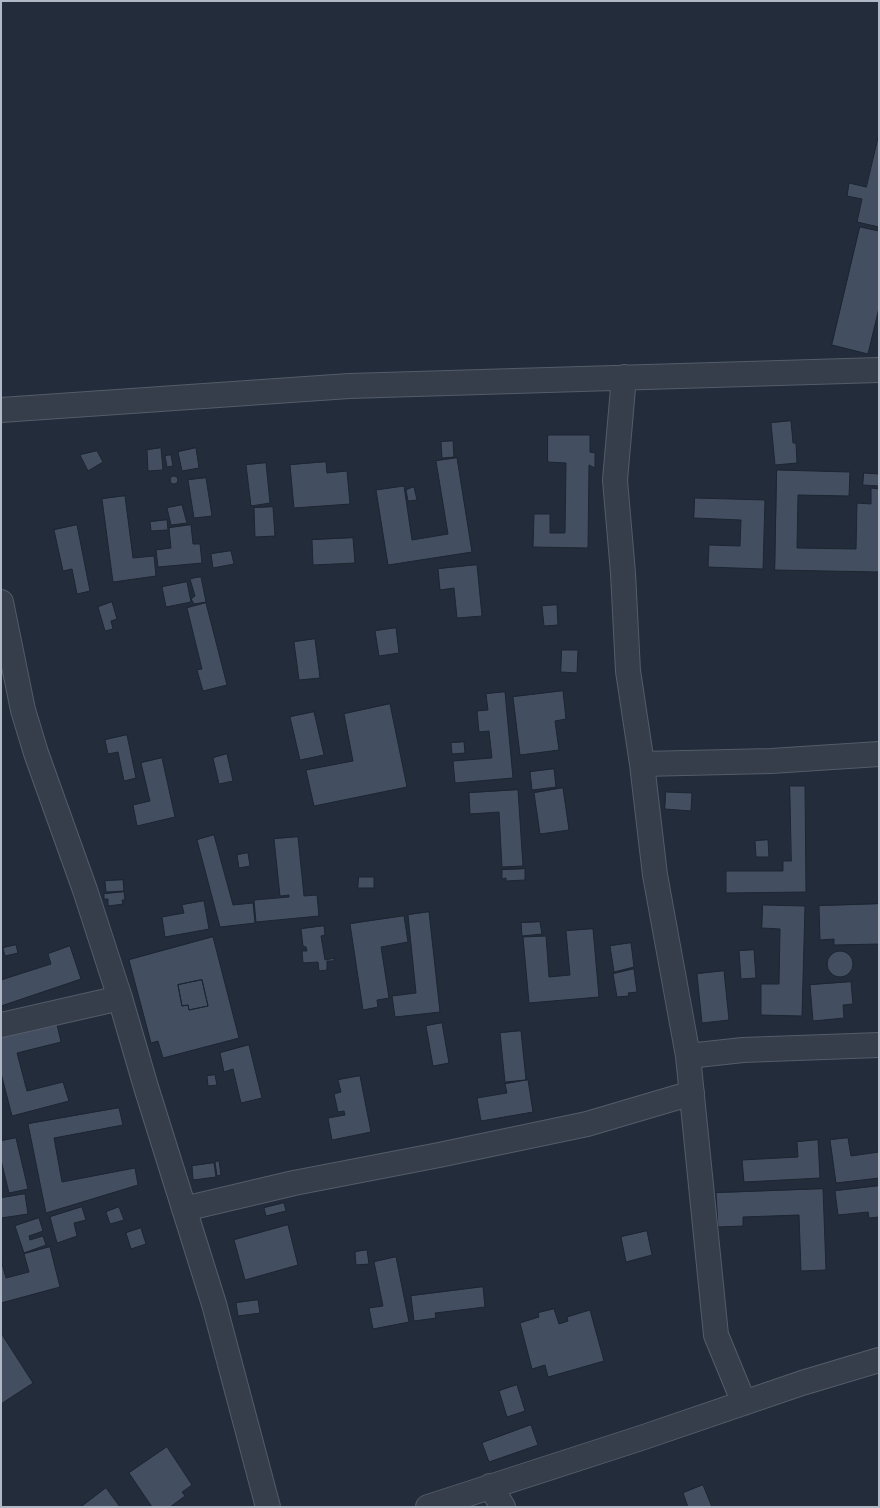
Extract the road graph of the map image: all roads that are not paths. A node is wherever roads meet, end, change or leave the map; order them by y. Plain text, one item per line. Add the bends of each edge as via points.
1 (879, 370) edge
2 (624, 377) junction
3 (1, 410) edge
4 (1, 602) edge
5 (879, 754) edge
6 (642, 764) junction
7 (120, 998) junction
8 (1, 1024) edge
9 (879, 1046) edge
10 (688, 1056) junction
11 (692, 1093) junction
12 (184, 1209) junction
13 (879, 1360) edge
14 (744, 1403) junction
15 (490, 1486) junction
16 (268, 1507) edge
17 (428, 1507) edge
18 (502, 1507) edge

1 - 2 street
2 - 3 street via 349,386
2 - 6 street via 615,480 628,672
4 - 7 street via 23,710
5 - 6 street
6 - 10 street via 655,875
7 - 8 street
7 - 12 street
9 - 10 street via 743,1050
10 - 11 street
11 - 12 street via 587,1124 294,1183
11 - 14 street via 716,1335
12 - 16 street via 214,1304
13 - 14 street
14 - 15 street
15 - 17 street
15 - 18 street

